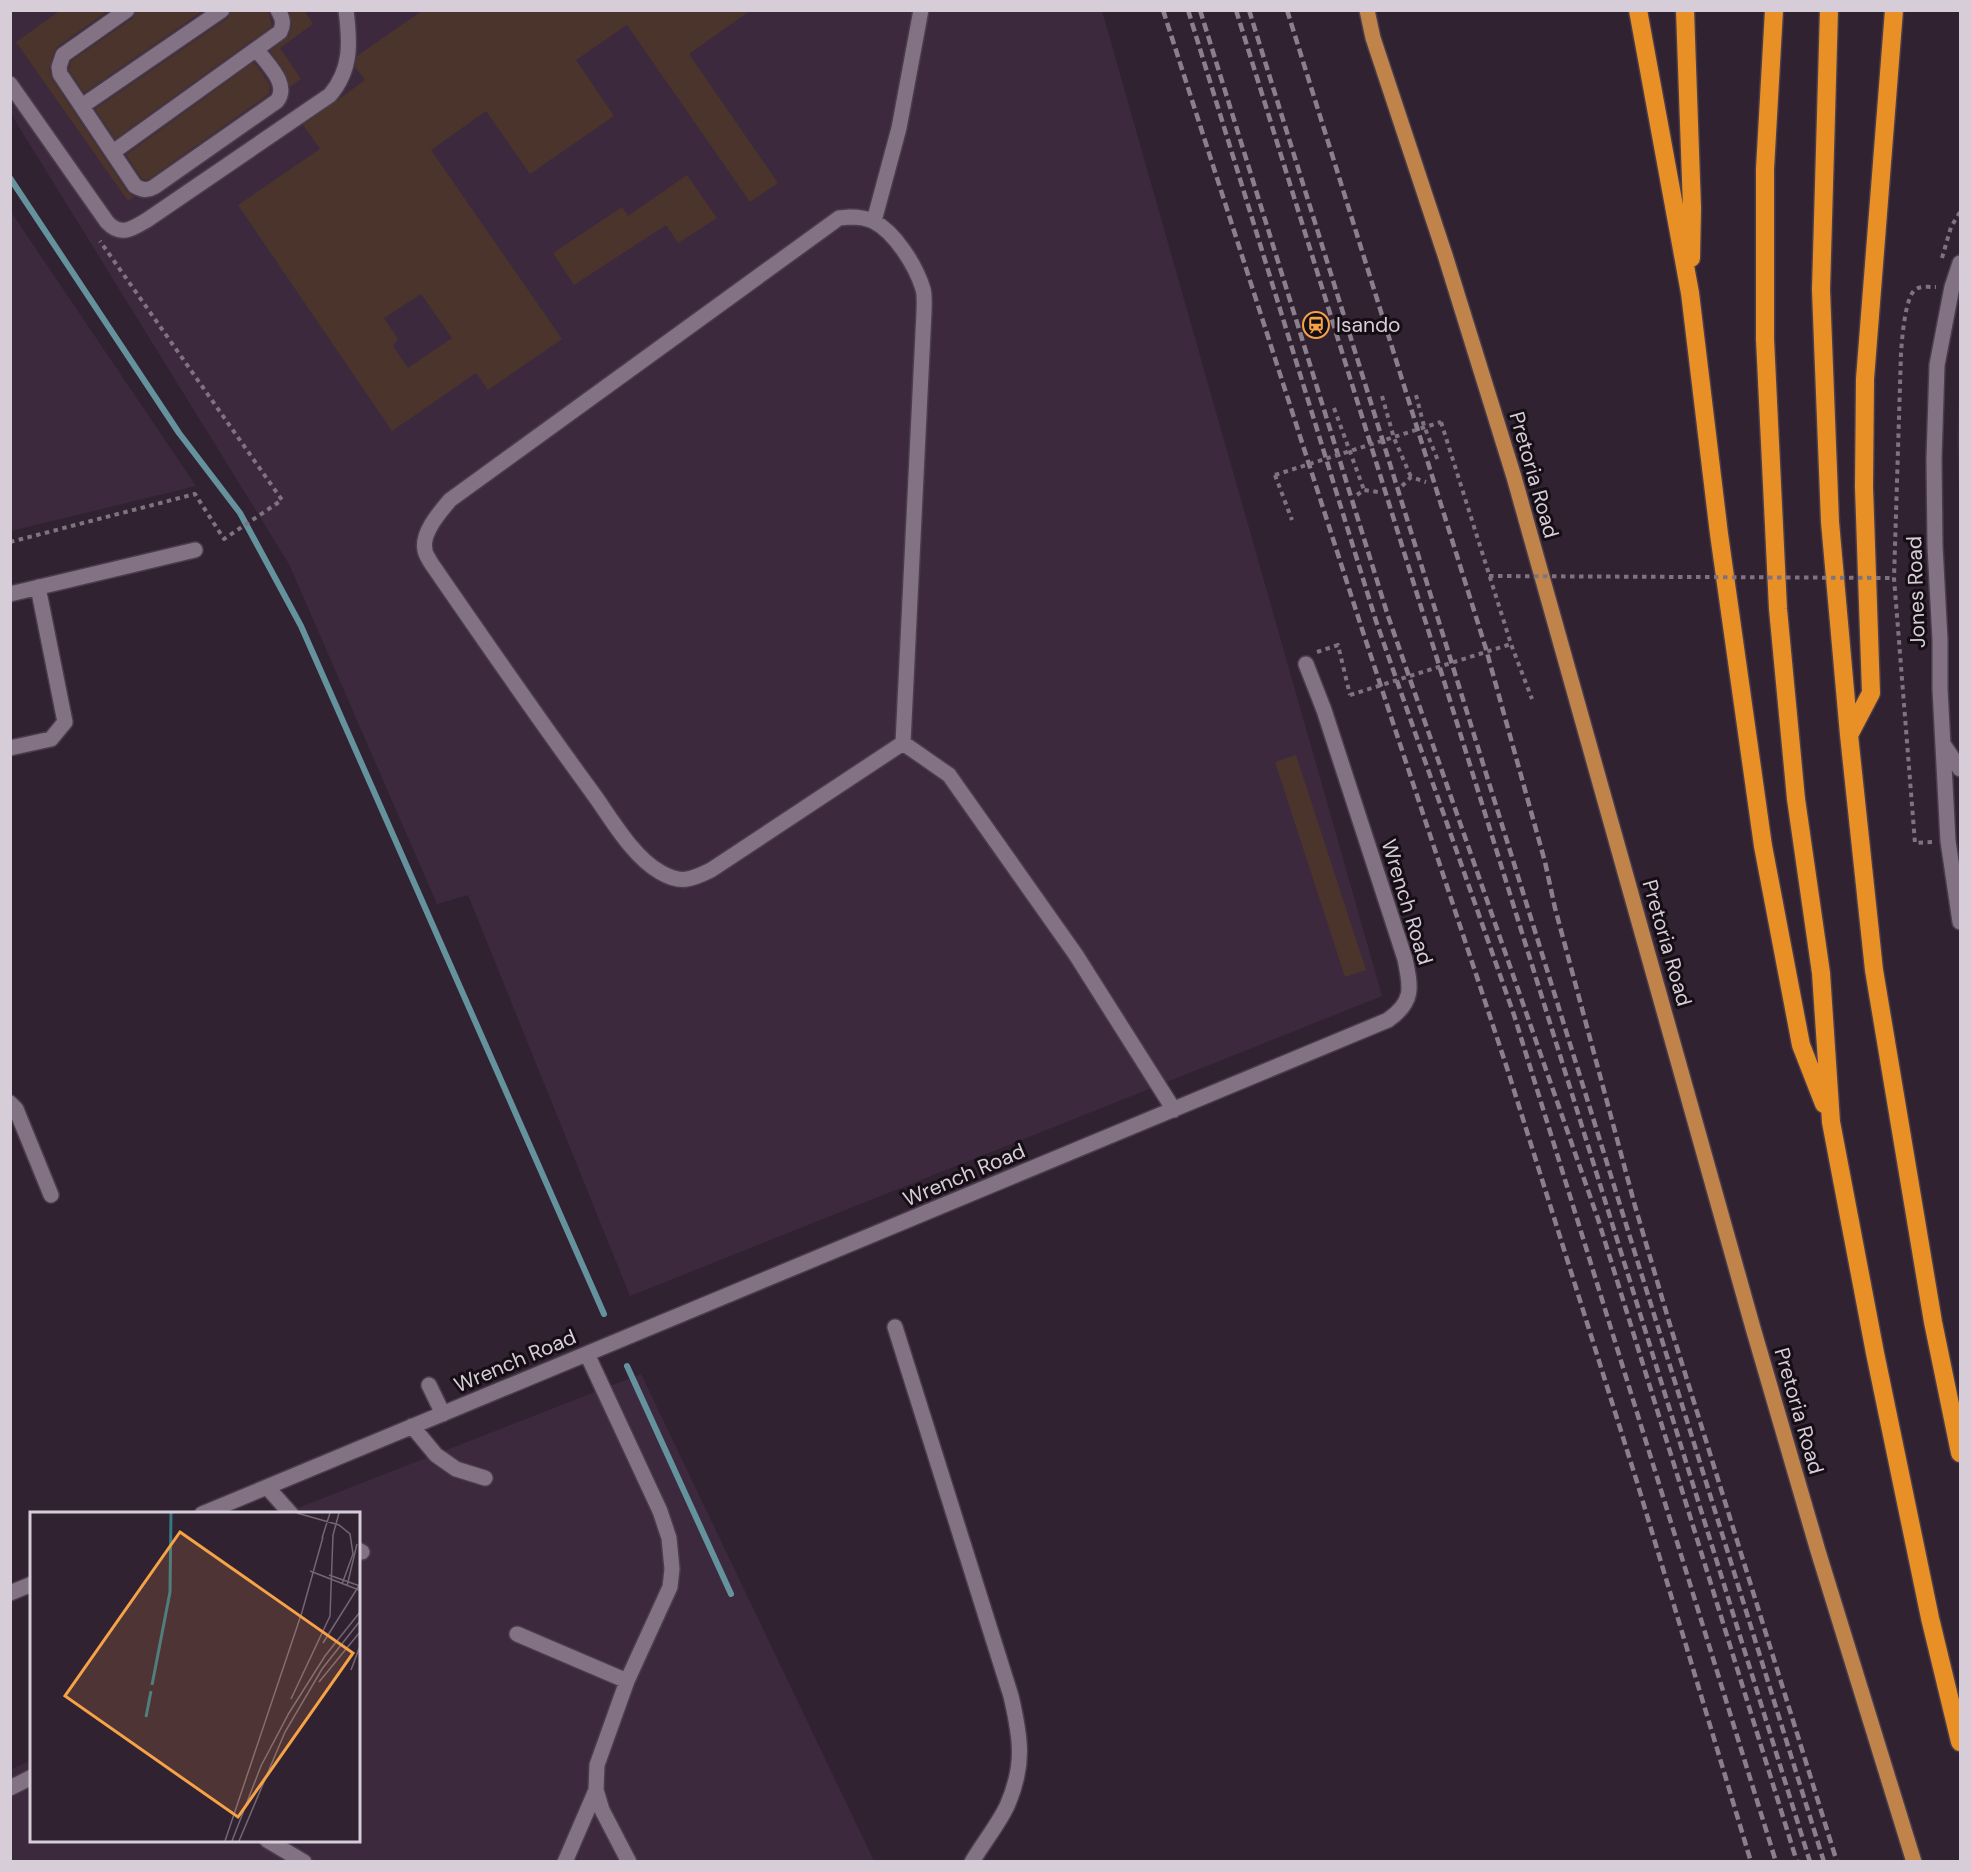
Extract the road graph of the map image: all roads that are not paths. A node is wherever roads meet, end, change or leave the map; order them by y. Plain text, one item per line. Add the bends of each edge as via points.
1 (127, 10) edge
2 (222, 10) edge
3 (278, 10) edge
4 (346, 10) edge
5 (921, 10) edge
6 (1356, 10) edge
7 (1367, 10) edge
8 (1638, 10) edge
9 (1685, 10) edge
10 (1774, 10) edge
11 (1829, 10) edge
12 (1894, 10) edge
13 (1372, 38) junction
14 (257, 50) junction
15 (10, 84) edge
16 (82, 106) junction
17 (113, 152) junction
18 (874, 221) junction
19 (1960, 262) edge
20 (1690, 293) junction
21 (195, 550) dead end
22 (38, 587) junction
23 (10, 594) edge
24 (1306, 664) dead end
25 (1849, 735) junction
26 (903, 743) junction
27 (1943, 744) junction
28 (10, 748) edge
29 (1960, 769) edge
30 (1954, 839) edge
31 (1956, 861) edge
32 (1960, 922) edge
33 (10, 1103) edge
34 (1174, 1110) junction
35 (1831, 1122) junction
36 (51, 1195) dead end
37 (895, 1327) dead end
38 (587, 1354) junction
39 (429, 1385) dead end
40 (443, 1414) junction
41 (412, 1426) junction
42 (1960, 1453) edge
43 (484, 1478) dead end
44 (267, 1487) junction
45 (207, 1512) edge
46 (289, 1512) edge
47 (30, 1585) edge
48 (10, 1593) edge
49 (517, 1634) dead end
50 (627, 1681) junction
51 (1960, 1742) edge
52 (30, 1778) edge
53 (10, 1788) edge
54 (596, 1790) junction
55 (270, 1842) edge
56 (304, 1862) edge
57 (565, 1862) edge
58 (629, 1862) edge
59 (972, 1862) edge
60 (1914, 1862) edge

1 - 16 street via 60,60 60,74
2 - 16 street
3 - 14 street via 283,18 280,32
4 - 15 street via 349,58 330,95 125,232 107,222
5 - 18 street via 899,128
6 - 13 main road, Pretoria Road
7 - 13 main road, Pretoria Road
8 - 20 highway
9 - 20 highway via 1692,208
10 - 35 highway via 1765,169 1765,339 1778,609 1796,799 1821,973
11 - 25 highway via 1821,290 1830,522
12 - 25 highway via 1865,379 1864,487 1871,693
13 - 60 main road, Pretoria Road via 1514,477 1759,1351
14 - 17 street
14 - 17 street via 279,81 282,89 277,101 149,190 135,186
16 - 17 street
18 - 26 street via 901,247 923,290
18 - 26 street via 839,218 450,500 431,526 424,550 640,858 661,873 683,881 698,877
19 - 27 street, Jones Road via 1937,365 1934,447
20 - 35 highway via 1763,846 1801,1045
21 - 22 street
22 - 23 street
22 - 28 street via 65,722 51,739
24 - 34 street, Wrench Road via 1405,959 1410,981 1406,1006 1388,1020
25 - 42 highway via 1874,970 1933,1322
26 - 34 street via 949,776 1076,955
27 - 29 street
27 - 30 street, Jones Road
30 - 31 street, Jones Road
31 - 32 street, Jones Road
33 - 36 street via 16,1109
34 - 38 street, Wrench Road
35 - 51 highway via 1884,1399
37 - 59 street via 1019,1732 1020,1763 1006,1807
38 - 40 street, Wrench Road
38 - 50 street via 669,1538 670,1587
39 - 40 street
40 - 41 street, Wrench Road
41 - 43 street via 436,1455 456,1469
41 - 44 street, Wrench Road
44 - 45 street, Wrench Road
44 - 46 street
47 - 48 street
49 - 50 street
50 - 54 street via 597,1765
52 - 53 street
54 - 57 street
54 - 58 street
55 - 56 street

